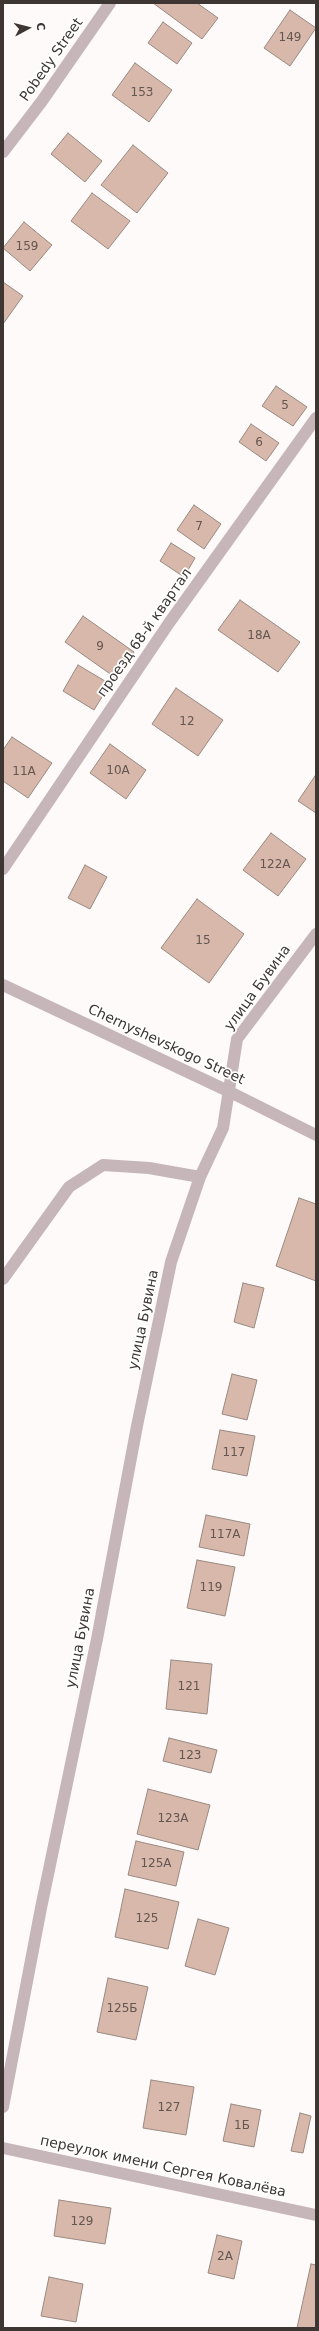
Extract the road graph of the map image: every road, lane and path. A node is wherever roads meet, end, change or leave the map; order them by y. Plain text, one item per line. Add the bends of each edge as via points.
1 (110, 3) edge
2 (3, 152) edge
3 (316, 418) edge
4 (3, 868) edge
5 (316, 934) edge
6 (3, 985) edge
7 (228, 1091) junction
8 (316, 1135) edge
9 (200, 1177) junction
10 (3, 1279) edge
11 (3, 2107) edge
12 (3, 2148) edge
13 (316, 2215) edge

1 - 2 street, Pobedy Street
3 - 4 street, проезд 68-й квартал via 169,623
5 - 7 street, улица Бувина via 237,1038
6 - 7 street, Chernyshevskogo Street
7 - 8 street, Chernyshevskogo Street
7 - 9 street, улица Бувина via 223,1128
9 - 10 street via 149,1168 103,1165 69,1187
9 - 11 street, улица Бувина via 171,1262
12 - 13 street, переулок имени Сергея Ковалёва

